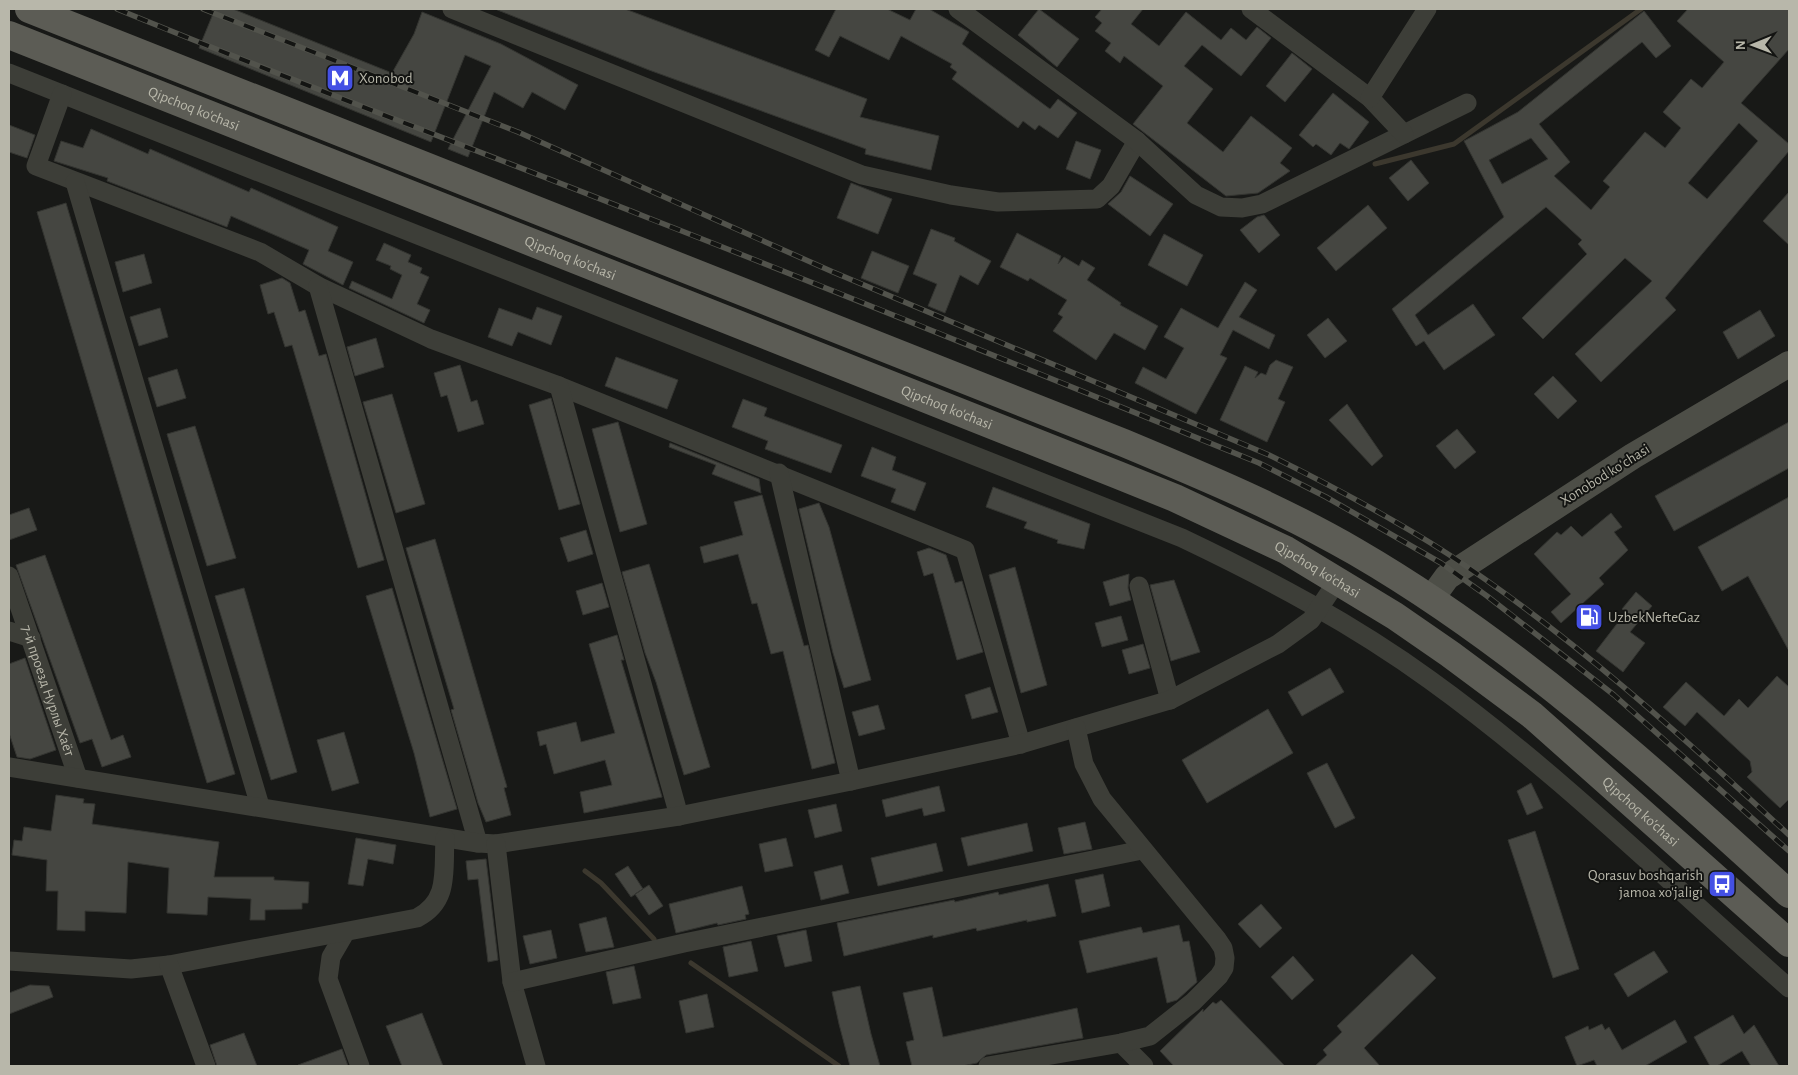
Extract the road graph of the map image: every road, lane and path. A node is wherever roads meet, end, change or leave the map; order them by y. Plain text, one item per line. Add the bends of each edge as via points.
1 (29, 9) edge
2 (452, 9) edge
3 (958, 9) edge
4 (1252, 9) edge
5 (1427, 9) edge
6 (9, 35) edge
7 (9, 73) edge
8 (62, 94) junction
9 (1370, 98) junction
10 (1467, 103) dead end
11 (1404, 134) junction
12 (1137, 141) junction
13 (75, 182) junction
14 (318, 286) junction
15 (1789, 364) edge
16 (559, 386) junction
17 (779, 473) junction
18 (1356, 552) junction
19 (9, 576) edge
20 (1338, 580) junction
21 (1139, 586) dead end
22 (1431, 599) junction
23 (1319, 609) junction
24 (1412, 627) junction
25 (9, 631) edge
26 (31, 638) junction
27 (1170, 700) junction
28 (1076, 728) junction
29 (1021, 744) junction
30 (9, 767) edge
31 (78, 778) junction
32 (851, 781) junction
33 (260, 806) junction
34 (679, 816) junction
35 (445, 838) junction
36 (487, 844) junction
37 (1142, 850) junction
38 (1789, 894) edge
39 (345, 934) junction
40 (1789, 943) edge
41 (9, 961) edge
42 (169, 966) junction
43 (512, 982) junction
44 (1789, 988) edge
45 (1121, 1043) junction
46 (206, 1066) edge
47 (360, 1066) edge
48 (536, 1066) edge
49 (988, 1066) edge
50 (1144, 1066) edge

1 - 18 main road via 1165,460 1241,492
2 - 12 street via 862,175 951,196 998,202 1097,199 1111,186
3 - 12 street
4 - 9 street
5 - 9 street
6 - 20 main road, Qipchoq ko'chasi via 1167,495 1286,550
7 - 8 street
8 - 13 street via 36,166
8 - 23 street via 1182,538
9 - 11 street
10 - 11 street
11 - 12 street via 1262,204 1242,208 1221,207 1196,194
13 - 14 street via 260,252
13 - 33 street
14 - 16 street via 431,339
14 - 36 street
15 - 22 main road, Xonobod koʻchasi via 1633,456 1447,578
16 - 17 street
16 - 34 street
17 - 29 street via 965,550
17 - 32 street
18 - 20 main road
18 - 22 main road
19 - 26 street, 7-й проезд Нурлы Хаёт
20 - 23 street
20 - 24 main road, Qipchoq ko'chasi
21 - 27 street
22 - 24 main road
22 - 38 main road via 1577,706
23 - 27 street via 1311,620 1278,644
23 - 44 street via 1430,680 1519,750
24 - 40 main road, Qipchoq ko'chasi via 1532,715
25 - 26 street
26 - 31 street, 7-й проезд Нурлы Хаёт
27 - 28 street
28 - 29 street
28 - 37 street via 1084,764 1092,782
29 - 32 street
30 - 31 street
31 - 33 street
32 - 34 street
33 - 35 street
34 - 36 street
35 - 36 street
35 - 39 street via 442,891 435,906 416,918
36 - 43 street
37 - 43 street via 684,943
37 - 45 street via 1223,948 1226,958 1219,976 1194,1002 1150,1036
39 - 42 street
39 - 47 street via 331,957 328,980
41 - 42 street via 131,969
42 - 46 street
43 - 48 street
45 - 49 street
45 - 50 street

